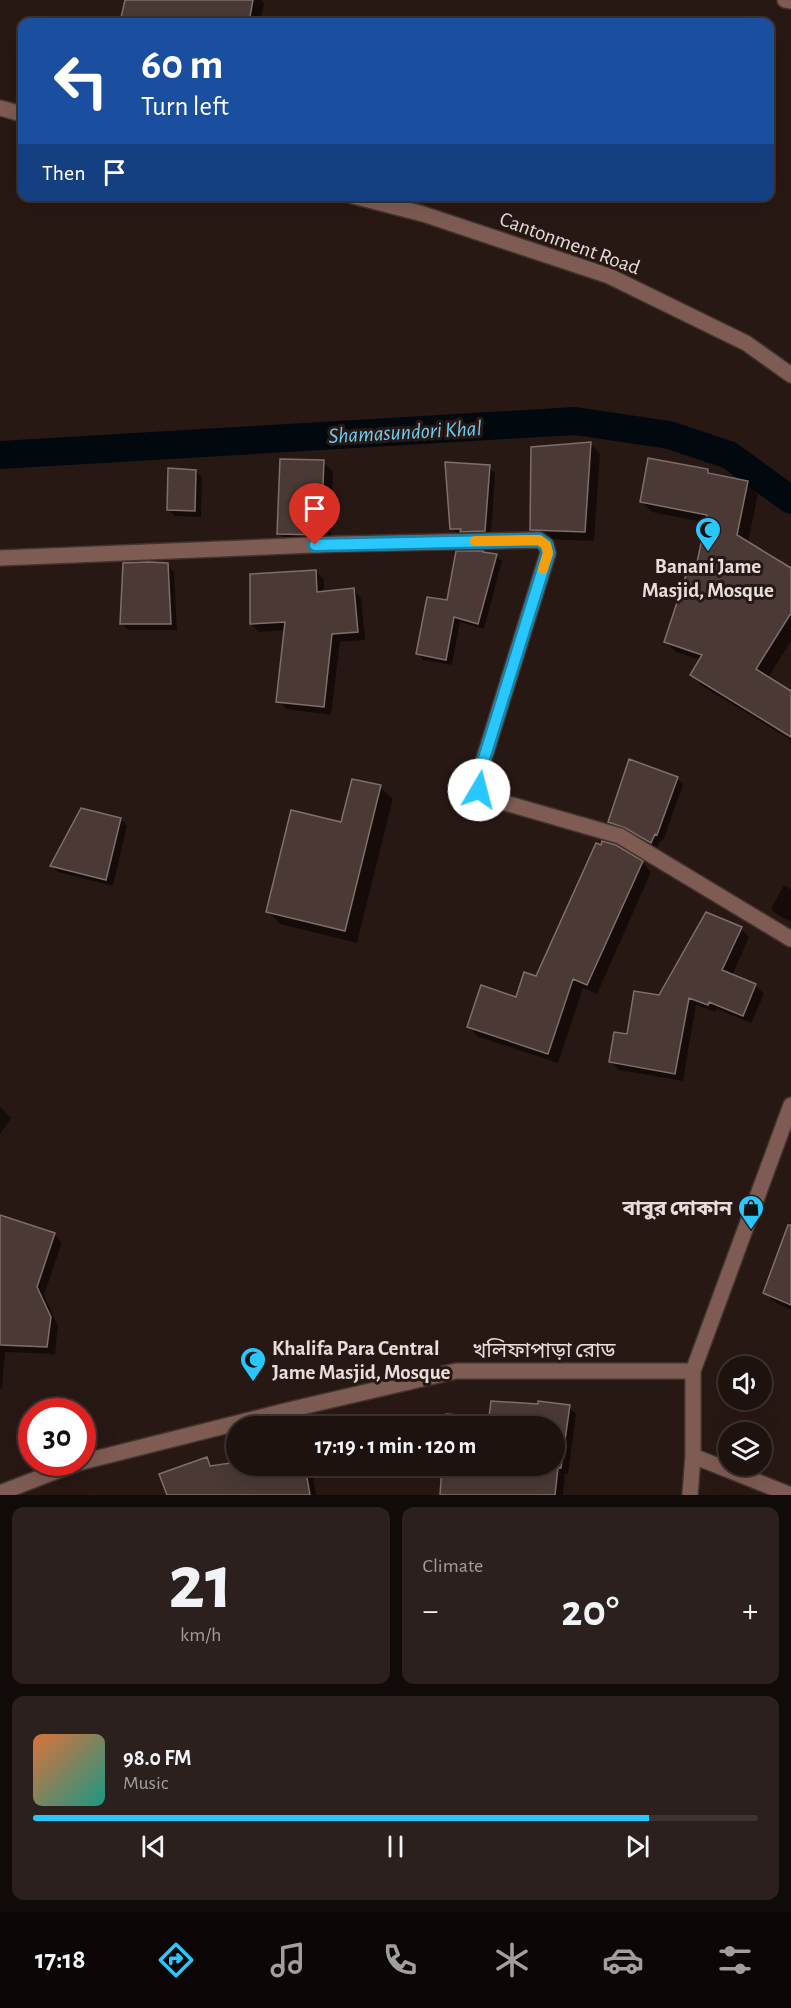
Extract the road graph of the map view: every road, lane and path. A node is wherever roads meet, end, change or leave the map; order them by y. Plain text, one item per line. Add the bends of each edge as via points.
1 (785, 0) edge
2 (791, 1) edge
3 (0, 108) edge
4 (18, 113) edge
5 (372, 201) edge
6 (791, 375) edge
7 (0, 558) edge
8 (791, 939) edge
9 (791, 1105) edge
10 (693, 1371) junction
11 (693, 1456) junction
12 (96, 1458) edge
13 (43, 1476) edge
14 (0, 1492) edge
15 (690, 1495) edge
16 (791, 1495) edge

1 - 2 street
3 - 4 street
5 - 6 street, Cantonment Road via 609,276 746,343
7 - 8 street via 539,540 548,553 478,778 479,790 495,800 620,836
9 - 10 street
10 - 11 street
10 - 12 street, খলিফাপাড়া রোড via 456,1371
11 - 15 street
11 - 16 street
13 - 14 street, খলিফাপাড়া রোড

